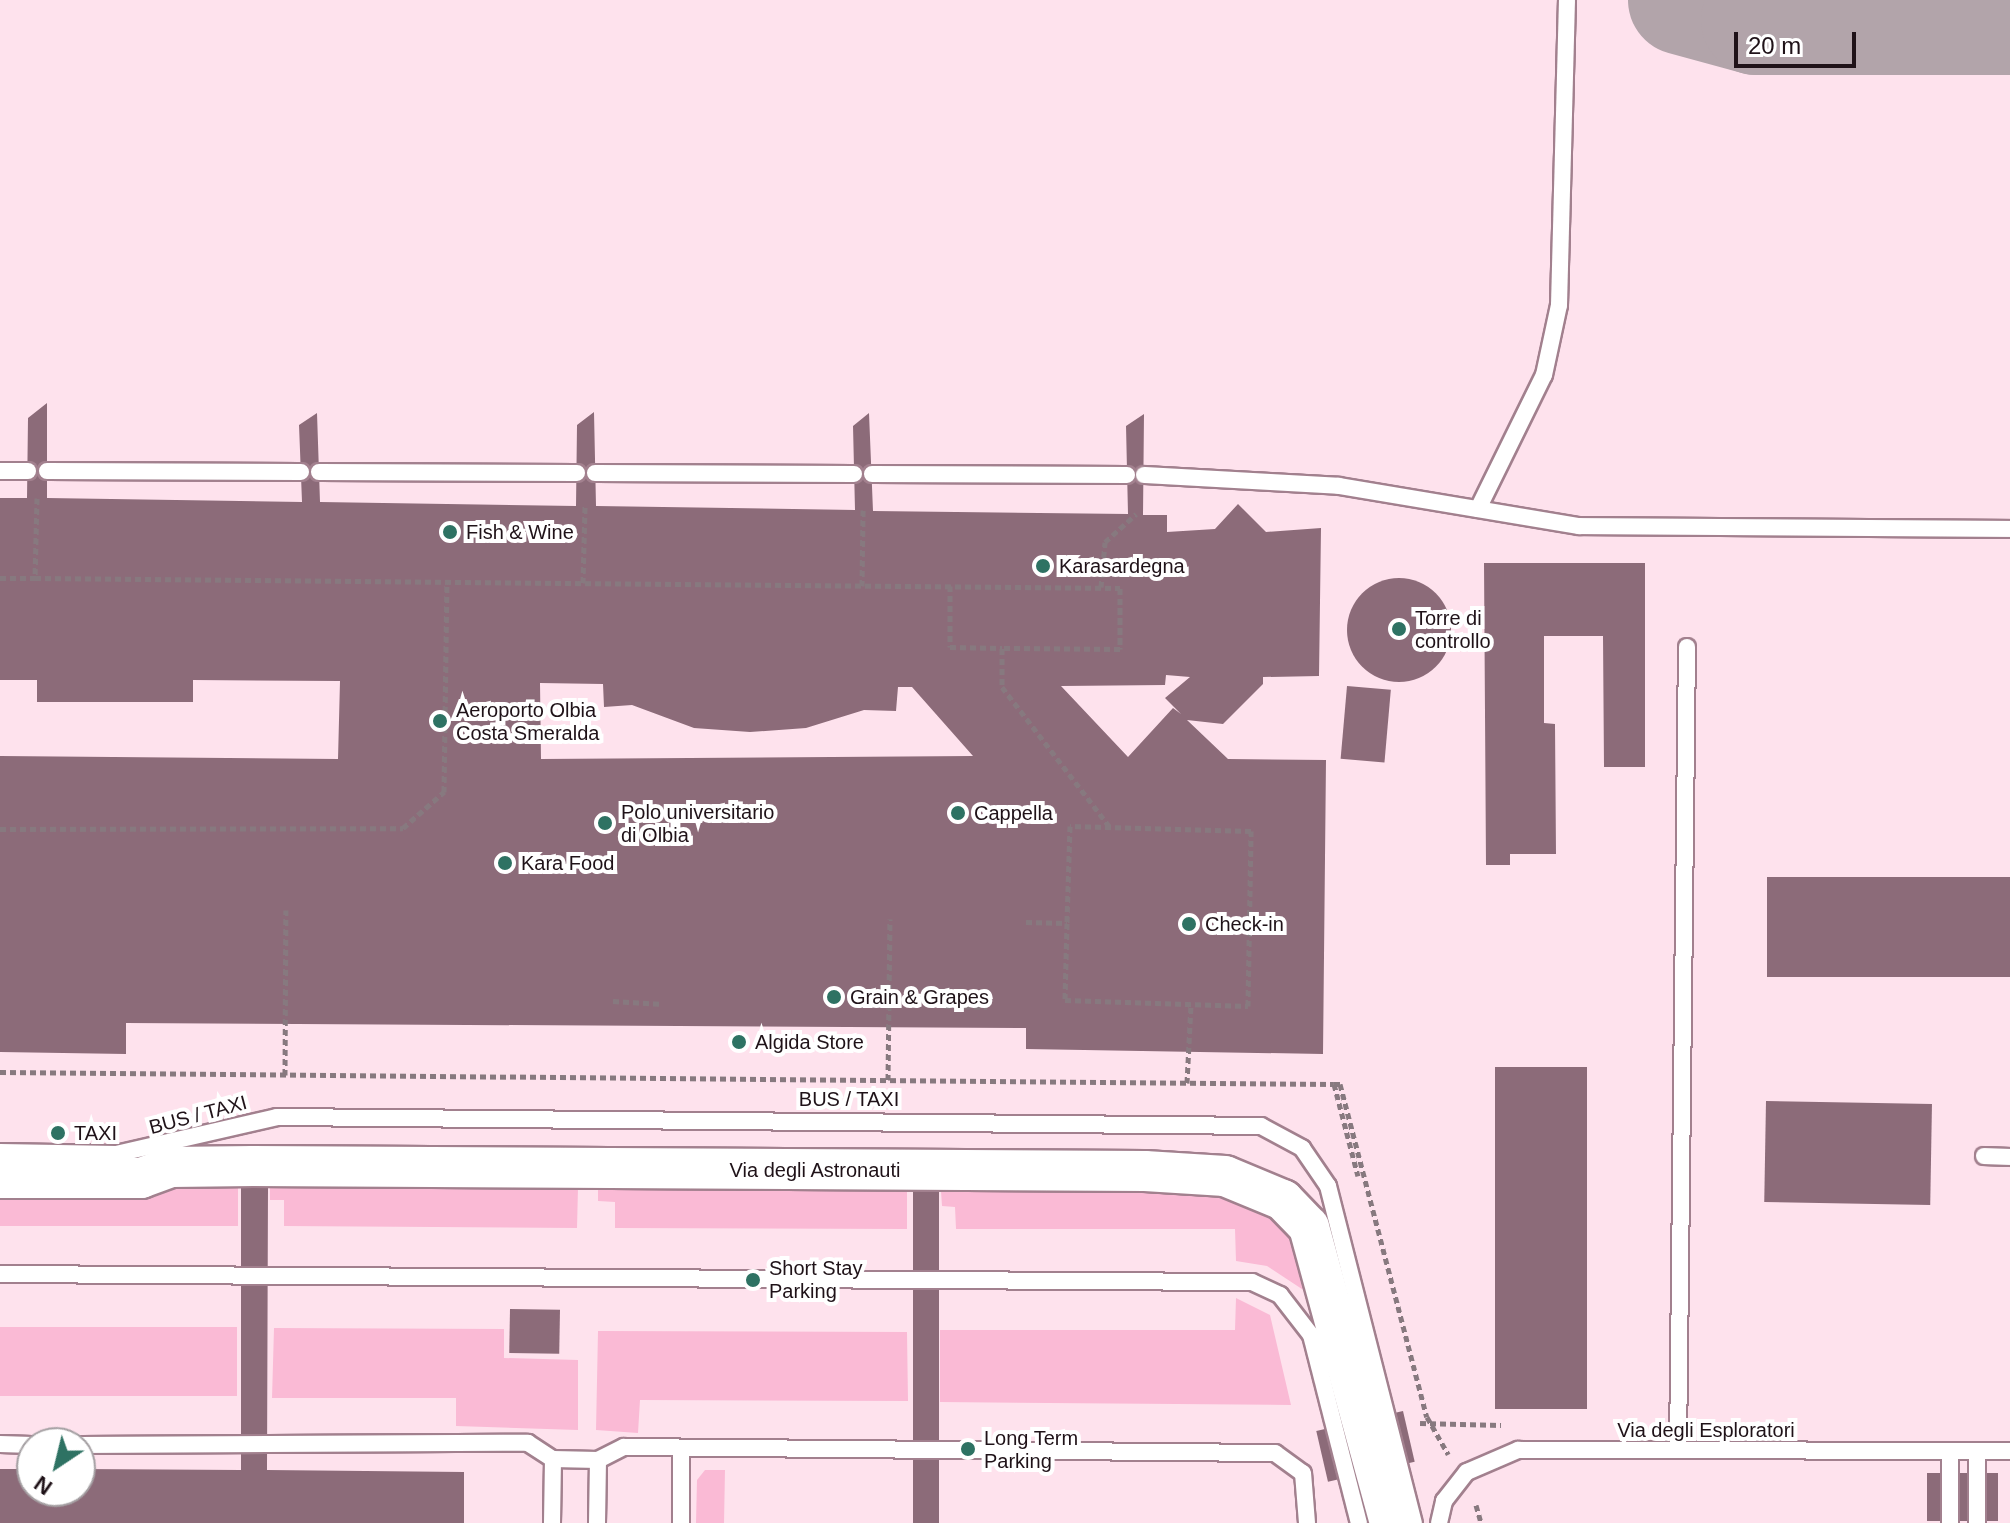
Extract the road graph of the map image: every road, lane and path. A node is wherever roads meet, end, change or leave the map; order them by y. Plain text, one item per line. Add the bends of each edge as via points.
1 (1567, 0) edge
2 (0, 471) edge
3 (28, 471) dead end
4 (47, 471) dead end
5 (301, 472) dead end
6 (319, 472) dead end
7 (577, 473) dead end
8 (595, 473) dead end
9 (854, 474) dead end
10 (872, 474) dead end
11 (37, 498) dead end
12 (585, 506) dead end
13 (1478, 509) junction
14 (863, 510) dead end
15 (1136, 514) dead end
16 (2010, 529) edge
17 (0, 578) edge
18 (35, 578) junction
19 (447, 582) junction
20 (583, 583) junction
21 (862, 586) junction
22 (950, 586) junction
23 (1101, 587) junction
24 (1687, 647) dead end
25 (1002, 648) junction
26 (1110, 827) junction
27 (0, 829) edge
28 (286, 910) dead end
29 (890, 919) dead end
30 (1026, 922) dead end
31 (1067, 923) junction
32 (613, 1001) dead end
33 (663, 1004) dead end
34 (1191, 1004) junction
35 (944, 1006) dead end
36 (987, 1007) dead end
37 (285, 1075) dead end
38 (888, 1080) dead end
39 (1187, 1083) dead end
40 (1334, 1084) dead end
41 (0, 1152) edge
42 (1984, 1156) dead end
43 (2010, 1157) edge
44 (0, 1178) edge
45 (0, 1274) edge
46 (96, 1445) edge
47 (681, 1448) junction
48 (1678, 1450) junction
49 (1950, 1451) junction
50 (1977, 1451) junction
51 (2010, 1451) edge
52 (553, 1459) junction
53 (598, 1460) junction
54 (1461, 1478) junction
55 (552, 1523) edge
56 (597, 1523) edge
57 (681, 1523) edge
58 (1307, 1523) edge
59 (1359, 1523) edge
60 (1390, 1523) edge
61 (1414, 1523) edge
62 (1439, 1523) edge
63 (1481, 1523) edge
64 (1950, 1523) edge
65 (1977, 1523) edge

1 - 13 lane via 1559,305 1539,388
2 - 3 lane
4 - 5 lane
6 - 7 lane
8 - 9 lane
10 - 13 lane via 1136,475 1339,486
11 - 18 path
12 - 20 path
13 - 16 lane via 1579,526
14 - 21 path
15 - 23 path via 1105,542
17 - 18 path
18 - 19 path
19 - 20 path
19 - 27 path via 444,792 403,828
20 - 21 path
21 - 22 path
22 - 23 path
22 - 25 path via 950,647
23 - 25 path via 1120,588 1120,649
24 - 48 lane
25 - 26 path via 1002,687
26 - 31 path via 1070,826
26 - 34 path via 1251,831 1248,1006
28 - 37 path
29 - 38 path
30 - 31 path
31 - 34 path via 1065,1000
32 - 33 path
34 - 39 path
35 - 36 path
40 - 54 path via 1340,1084 1427,1417
41 - 61 lane, BUS / TAXI via 116,1154 277,1117 1261,1126 1302,1148 1328,1186
42 - 43 lane
44 - 60 street, Via degli Astronauti via 141,1178 171,1167 253,1166 1225,1176 1283,1200 1309,1227
45 - 59 lane via 1252,1282 1280,1295 1311,1335
46 - 52 lane via 528,1443
47 - 53 lane via 624,1447
47 - 57 lane
47 - 58 lane via 1275,1453 1303,1473
48 - 49 lane, Via degli Esploratori
48 - 54 lane, Via degli Esploratori via 1518,1450 1480,1462
49 - 50 lane, Via degli Esploratori
49 - 64 lane
50 - 51 lane, Via degli Esploratori
50 - 65 lane
52 - 53 lane
52 - 55 lane
53 - 56 lane
54 - 62 lane, Via degli Esploratori via 1444,1501
54 - 63 path

